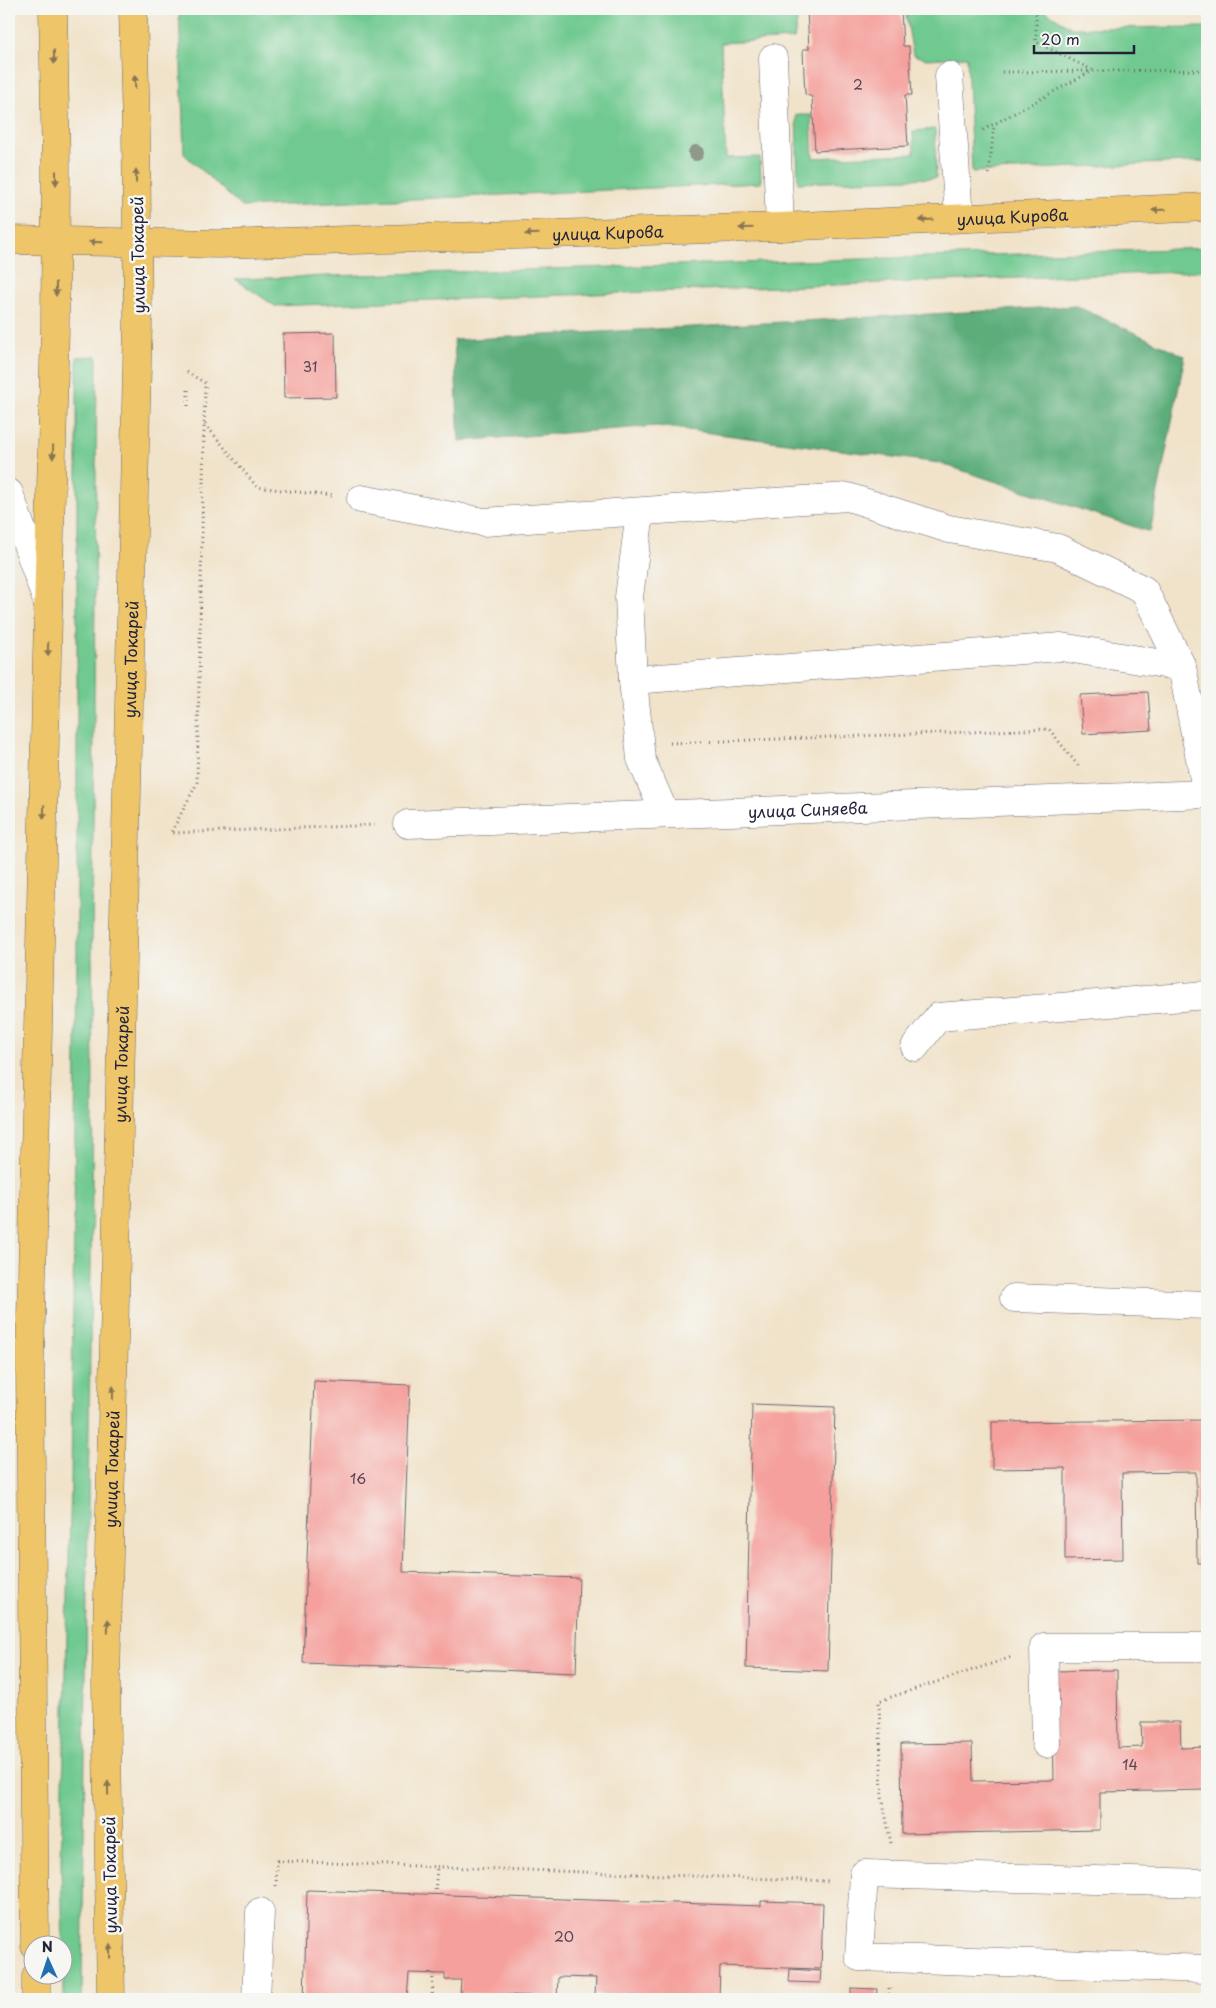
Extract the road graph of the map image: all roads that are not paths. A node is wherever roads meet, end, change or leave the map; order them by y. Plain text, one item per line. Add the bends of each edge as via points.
1 (53, 9) edge
2 (133, 9) edge
3 (772, 58) dead end
4 (949, 76) dead end
5 (1207, 207) edge
6 (959, 218) junction
7 (780, 227) junction
8 (9, 240) edge
9 (56, 241) junction
10 (137, 242) junction
11 (9, 492) edge
12 (361, 499) road end
13 (640, 512) junction
14 (49, 608) junction
15 (1182, 667) junction
16 (633, 680) junction
17 (1207, 794) edge
18 (665, 814) junction
19 (408, 824) road end
20 (1207, 994) edge
21 (915, 1047) dead end
22 (1014, 1298) dead end
23 (1207, 1304) edge
24 (1207, 1647) edge
25 (1046, 1744) dead end
26 (1207, 1883) edge
27 (260, 1912) dead end
28 (35, 1936) edge
29 (1207, 1969) edge
30 (36, 1986) edge
31 (36, 1999) edge
32 (111, 1999) edge
33 (256, 1999) edge

1 -> 9 main road
10 -> 2 main road, улица Токарей
3 - 7 street
4 - 6 street
5 -> 6 main road, улица Кирова
6 -> 7 main road, улица Кирова
7 -> 10 main road, улица Кирова via 219,244
8 - 9 main road, улица Кирова
10 -> 9 main road, улица Кирова
9 -> 14 main road
32 -> 10 main road, улица Токарей via 106,1681 138,322
11 - 14 street
12 - 13 street via 484,522
13 - 15 street via 848,497 949,529 1058,548 1144,590
13 - 16 street via 629,597
14 -> 28 main road via 30,1359
15 - 16 street via 1061,646
15 - 17 street
16 - 18 street via 641,759
17 - 18 street, улица Синяева
18 - 19 street, улица Синяева
20 - 21 street via 938,1017
22 - 23 street
24 - 25 street via 1044,1646
26 - 29 street via 864,1874 859,1957
27 - 33 street
30 - 31 main road

